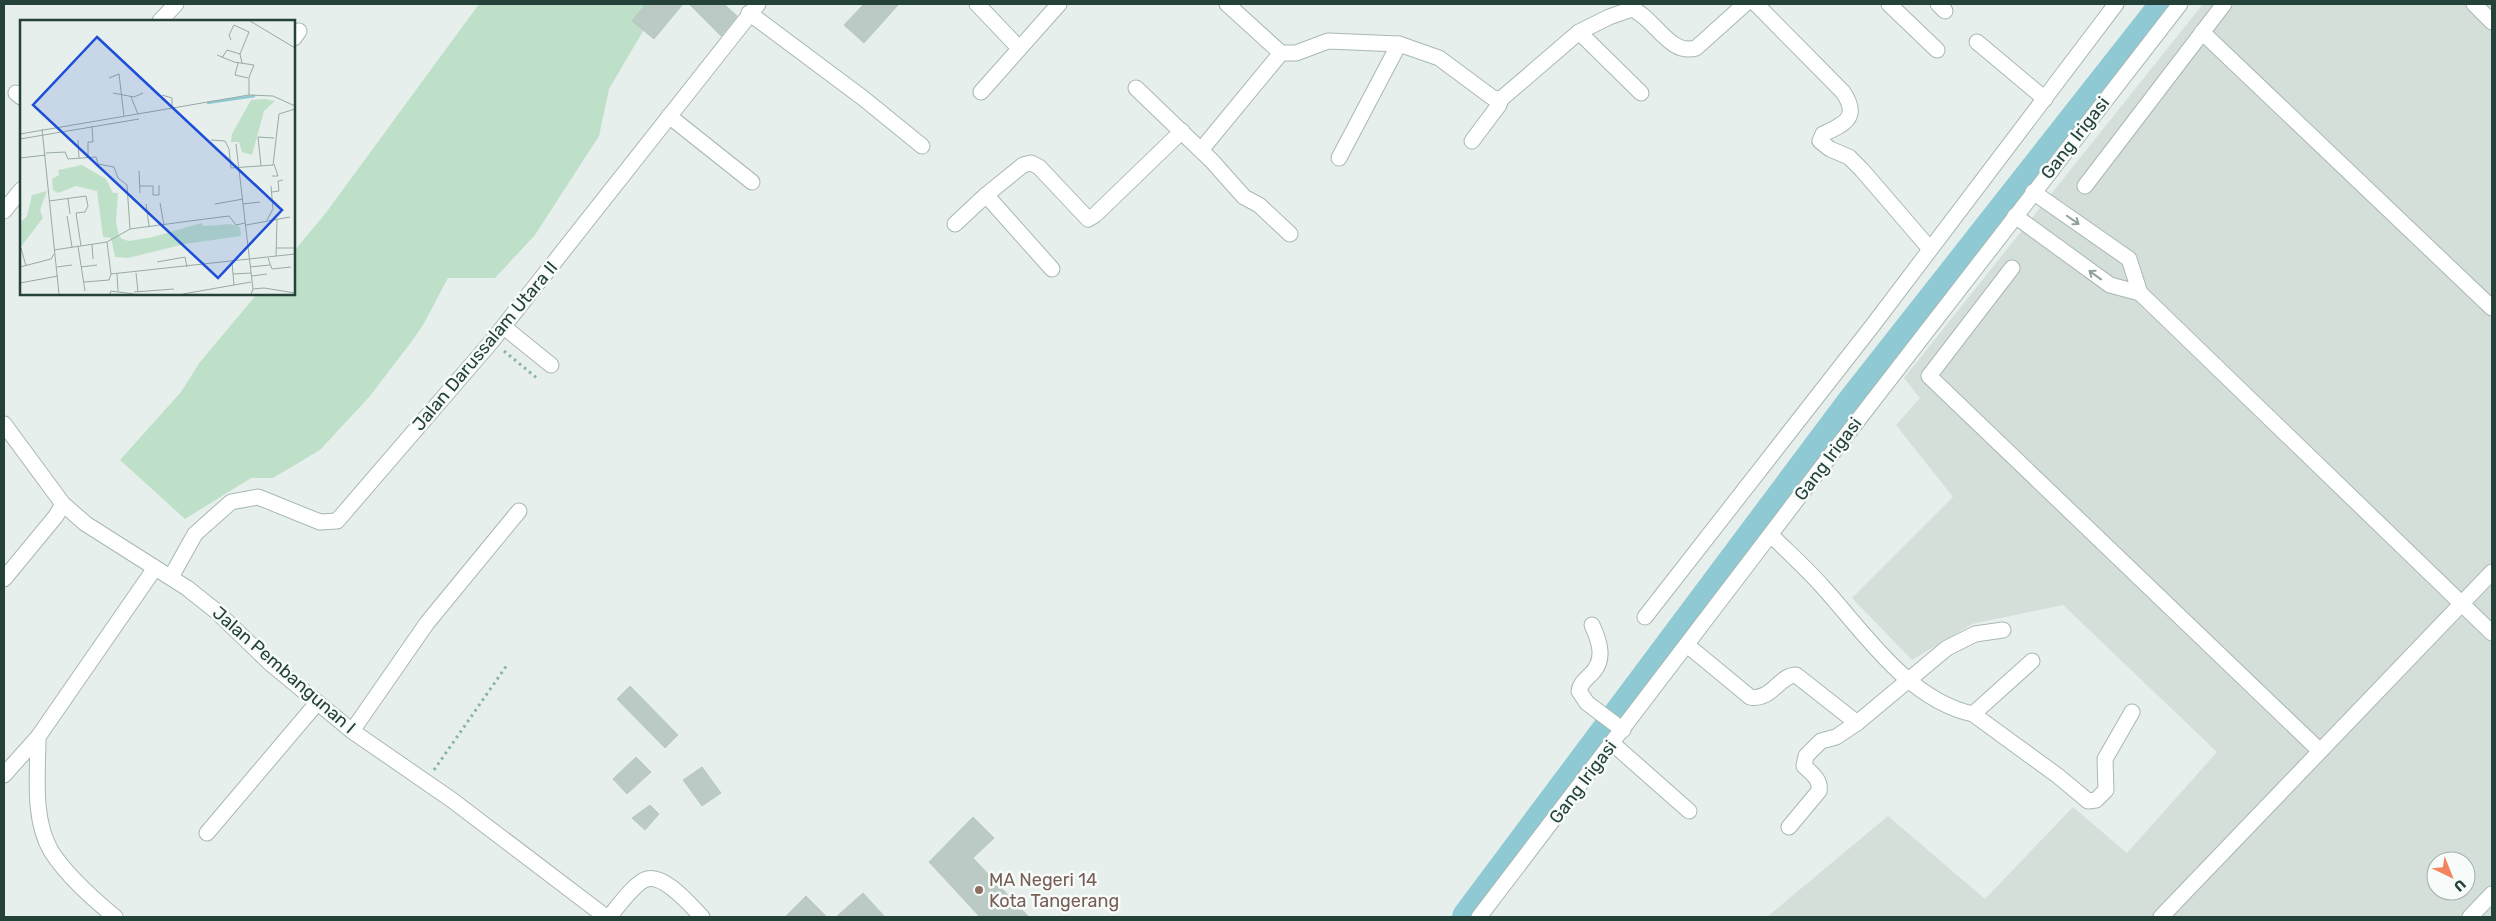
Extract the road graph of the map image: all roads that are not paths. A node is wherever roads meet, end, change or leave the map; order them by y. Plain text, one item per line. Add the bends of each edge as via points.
1 (176, 4) edge
2 (977, 4) edge
3 (1059, 4) edge
4 (1227, 4) edge
5 (1745, 4) edge
6 (1756, 4) edge
7 (1889, 4) edge
8 (2116, 4) edge
9 (2180, 4) edge
10 (2224, 4) edge
11 (2474, 4) edge
12 (1635, 6) edge
13 (754, 8) edge
14 (161, 20) edge
15 (2492, 22) edge
16 (1579, 32) junction
17 (2202, 32) junction
18 (1977, 42) dead end
19 (1399, 44) junction
20 (1019, 48) junction
21 (1937, 50) dead end
22 (1282, 53) junction
23 (1136, 88) dead end
24 (981, 92) dead end
25 (1641, 93) dead end
26 (1501, 99) junction
27 (2045, 99) junction
28 (669, 116) junction
29 (1182, 131) junction
30 (1472, 141) dead end
31 (922, 146) dead end
32 (1201, 150) junction
33 (1338, 158) dead end
34 (752, 182) dead end
35 (2085, 186) dead end
36 (20, 191) edge
37 (2033, 192) junction
38 (986, 195) junction
39 (6, 205) edge
40 (2015, 216) junction
41 (955, 224) dead end
42 (1290, 234) dead end
43 (1930, 249) junction
44 (2012, 268) dead end
45 (1052, 269) dead end
46 (2140, 293) junction
47 (2492, 308) edge
48 (504, 326) junction
49 (551, 365) dead end
50 (4, 424) edge
51 (63, 504) junction
52 (519, 511) dead end
53 (1771, 535) junction
54 (155, 568) junction
55 (2492, 572) edge
56 (171, 577) junction
57 (4, 579) edge
58 (2462, 604) junction
59 (1644, 617) dead end
60 (1592, 625) dead end
61 (2003, 630) dead end
62 (2492, 633) edge
63 (1687, 645) junction
64 (2032, 661) dead end
65 (1908, 680) junction
66 (317, 702) junction
67 (2132, 712) dead end
68 (1973, 714) junction
69 (1857, 722) junction
70 (1620, 728) junction
71 (352, 730) junction
72 (38, 737) junction
73 (1612, 743) junction
74 (2320, 752) junction
75 (4, 775) edge
76 (1689, 811) dead end
77 (1790, 827) dead end
78 (207, 833) dead end
79 (2492, 894) edge
80 (110, 916) edge
81 (1481, 916) edge
82 (608, 917) edge
83 (702, 917) edge
84 (2161, 917) edge
85 (2470, 917) edge

1 - 14 street
2 - 20 street
3 - 20 street
4 - 22 street
5 - 12 street via 1696,48 1686,51 1678,48
6 - 43 street via 1851,103 1851,114 1843,124 1823,134 1820,141 1849,157
7 - 21 street
8 - 27 street
9 - 37 street, Gang Irigasi
10 - 17 street
11 - 15 street
12 - 16 street
13 - 28 street, Jalan Darussalam Utara II
13 - 31 street
16 - 25 street
16 - 26 street
17 - 35 street
17 - 47 street
18 - 27 street
19 - 22 street via 1328,42 1296,53
19 - 26 street via 1439,58 1493,98
19 - 33 street
20 - 24 street
22 - 32 street
23 - 29 street
26 - 30 street
27 - 43 street
28 - 34 street
28 - 48 street, Jalan Darussalam Utara II
29 - 32 street
29 - 38 street via 1095,215 1088,218 1031,162
32 - 42 street via 1244,197 1259,205
36 - 39 street
37 - 40 street, Gang Irigasi
37 -> 46 street via 2129,259
38 - 41 street
38 - 45 street
46 -> 40 street via 2110,285
40 - 53 street, Gang Irigasi
43 - 59 street
44 - 74 street via 1929,376
46 - 58 street
48 - 49 street
48 - 56 street, Jalan Darussalam Utara II via 337,521 320,522 258,497 231,502 195,534
50 - 51 street, Jalan Pembangunan I
51 - 54 street, Jalan Pembangunan I via 86,524
51 - 57 street
52 - 71 street via 427,623
53 - 63 street, Gang Irigasi
53 - 65 street
54 - 56 street, Jalan Pembangunan I
54 - 72 street
55 - 58 street
56 - 66 street, Jalan Pembangunan I via 216,611 271,664
58 - 62 street
58 - 74 street
60 - 70 street via 1600,646 1599,665 1579,691 1587,703
61 - 65 street via 1975,634 1947,648
63 - 69 street via 1750,697 1767,695 1790,676 1796,675
63 - 70 street, Gang Irigasi
64 - 68 street
65 - 68 street via 1957,711
65 - 69 street
66 - 71 street, Jalan Pembangunan I
66 - 78 street
67 - 68 street via 2105,759 2106,790 2096,800 2088,801
69 - 77 street via 1836,737 1821,741 1806,756 1804,766 1820,785
70 - 73 street, Gang Irigasi
71 - 82 street, Jalan Pembangunan I
72 - 75 street
72 - 80 street via 38,794 41,821 50,849 66,871
73 - 76 street
73 - 81 street, Gang Irigasi
74 - 84 street
79 - 85 street
82 - 83 street, Jalan Pembangunan I via 637,885 647,879 659,880 682,896

